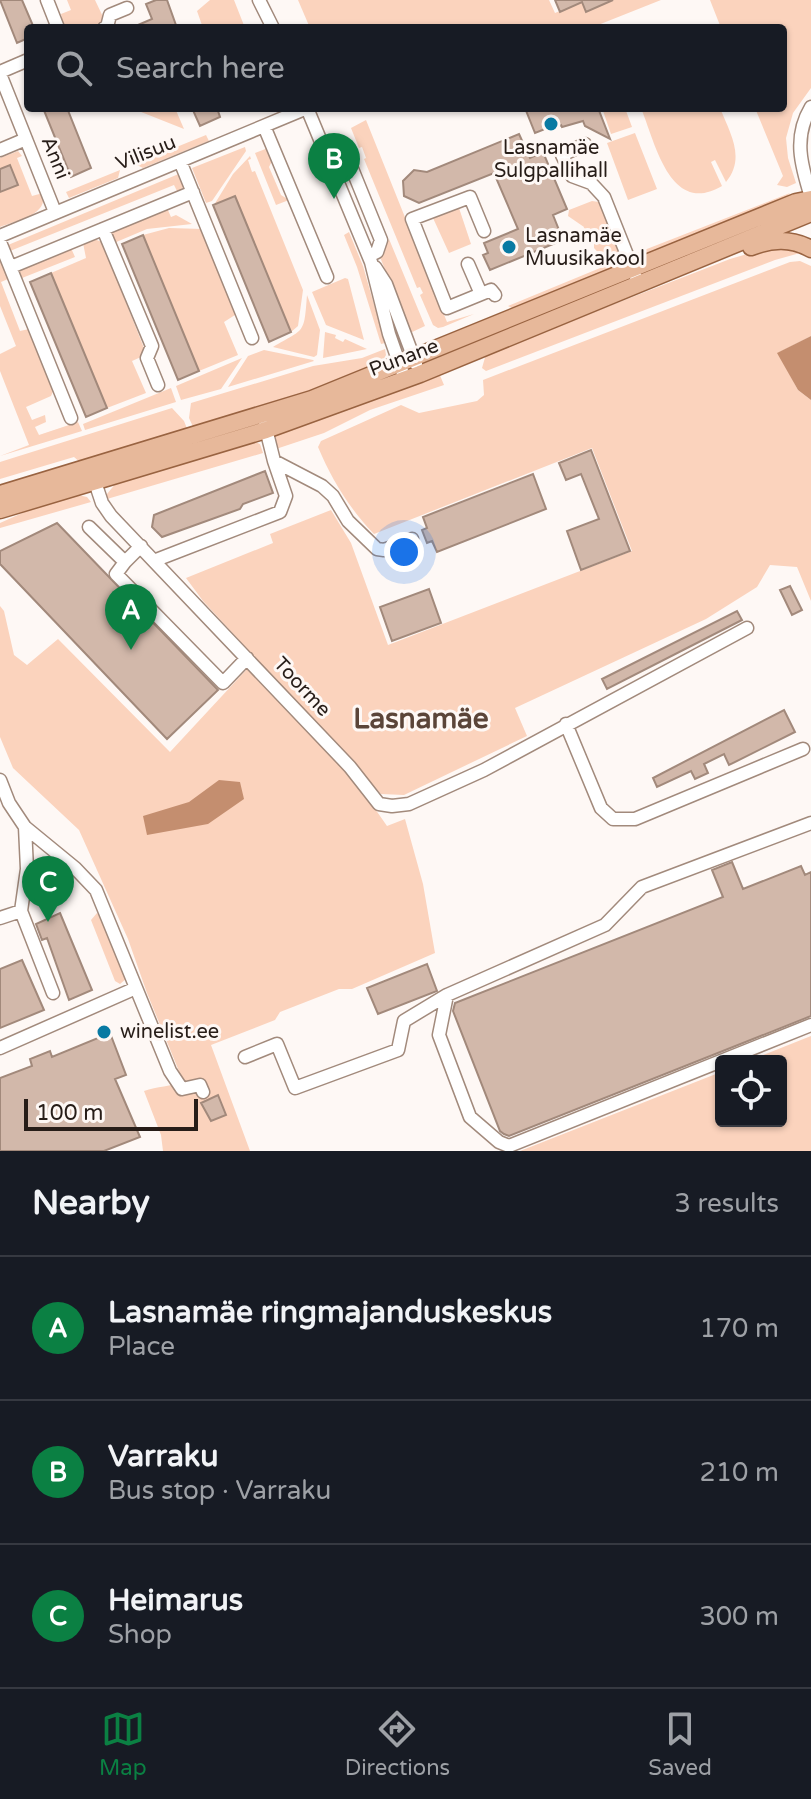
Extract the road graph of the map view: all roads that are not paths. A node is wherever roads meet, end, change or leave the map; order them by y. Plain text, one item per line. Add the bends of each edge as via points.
1 (47, 0) edge
2 (259, 0) edge
3 (127, 8) dead end
4 (56, 24) edge
5 (108, 24) edge
6 (271, 24) edge
7 (24, 62) edge
8 (0, 73) edge
9 (811, 107) edge
10 (297, 112) edge
11 (309, 112) edge
12 (264, 126) junction
13 (26, 139) junction
14 (585, 144) dead end
15 (0, 150) edge
16 (180, 161) junction
17 (193, 192) junction
18 (811, 198) edge
19 (55, 212) junction
20 (811, 213) edge
21 (103, 229) junction
22 (484, 231) dead end
23 (0, 239) edge
24 (811, 249) edge
25 (699, 260) junction
26 (468, 264) dead end
27 (11, 267) junction
28 (632, 268) junction
29 (327, 277) dead end
30 (638, 285) junction
31 (252, 338) dead end
32 (410, 369) junction
33 (158, 385) dead end
34 (71, 418) dead end
35 (264, 423) junction
36 (274, 461) junction
37 (92, 475) junction
38 (0, 494) edge
39 (0, 510) edge
40 (89, 527) dead end
41 (412, 539) dead end
42 (141, 546) junction
43 (156, 560) junction
44 (125, 562) junction
45 (747, 628) dead end
46 (247, 658) junction
47 (566, 724) junction
48 (803, 749) dead end
49 (0, 780) edge
50 (4, 804) edge
51 (811, 823) edge
52 (25, 827) junction
53 (21, 911) junction
54 (0, 918) edge
55 (136, 988) junction
56 (53, 993) dead end
57 (447, 995) junction
58 (811, 1025) edge
59 (0, 1048) edge
60 (245, 1057) dead end
61 (203, 1092) dead end

1 - 4 street
2 - 6 street
3 - 5 street via 110,15
7 - 8 street
8 - 13 street, Anni
9 - 18 street via 799,153
10 - 12 street, Vilisuu
11 - 32 street via 370,259 389,334
12 - 16 street, Vilisuu
12 - 29 street
13 - 15 street
13 - 19 street, Anni
14 - 28 street via 562,155 572,176 591,183 604,197
16 - 17 street
16 - 19 street, Vilisuu
17 - 21 street
17 - 31 street
18 - 28 main road, Punane
19 - 23 street, Vilisuu
20 - 25 main road, Punane
21 - 27 street
21 - 33 street via 152,346 147,358
22 - 26 street via 470,197 412,219 447,308 488,295
23 - 27 street
24 - 25 main road via 777,240
25 - 30 main road, Punane
27 - 34 street
28 - 30 street
28 - 32 main road, Punane
30 - 32 main road, Punane
32 - 35 main road, Punane
35 - 36 street
35 - 37 main road, Punane
36 - 41 street via 322,486 377,549
36 - 43 street via 286,496 280,512
37 - 38 main road, Punane
37 - 39 main road, Punane
37 - 42 street, Toorme via 102,503
40 - 44 street
42 - 43 street, Toorme
42 - 44 street
43 - 46 street, Toorme
44 - 46 street via 116,574 223,683
45 - 47 street, Toorme
46 - 47 street, Toorme via 379,804 409,804
47 - 48 street via 601,808 613,819 635,819
49 - 50 street
50 - 52 street
51 - 57 street via 642,887 605,925
52 - 53 street via 28,852
52 - 55 street via 96,890
53 - 54 street
53 - 56 street
55 - 59 street
55 - 61 street via 170,1071 182,1089 200,1085
57 - 58 street via 439,1035 470,1117 509,1146
57 - 60 street via 404,1021 398,1050 295,1088 277,1044

